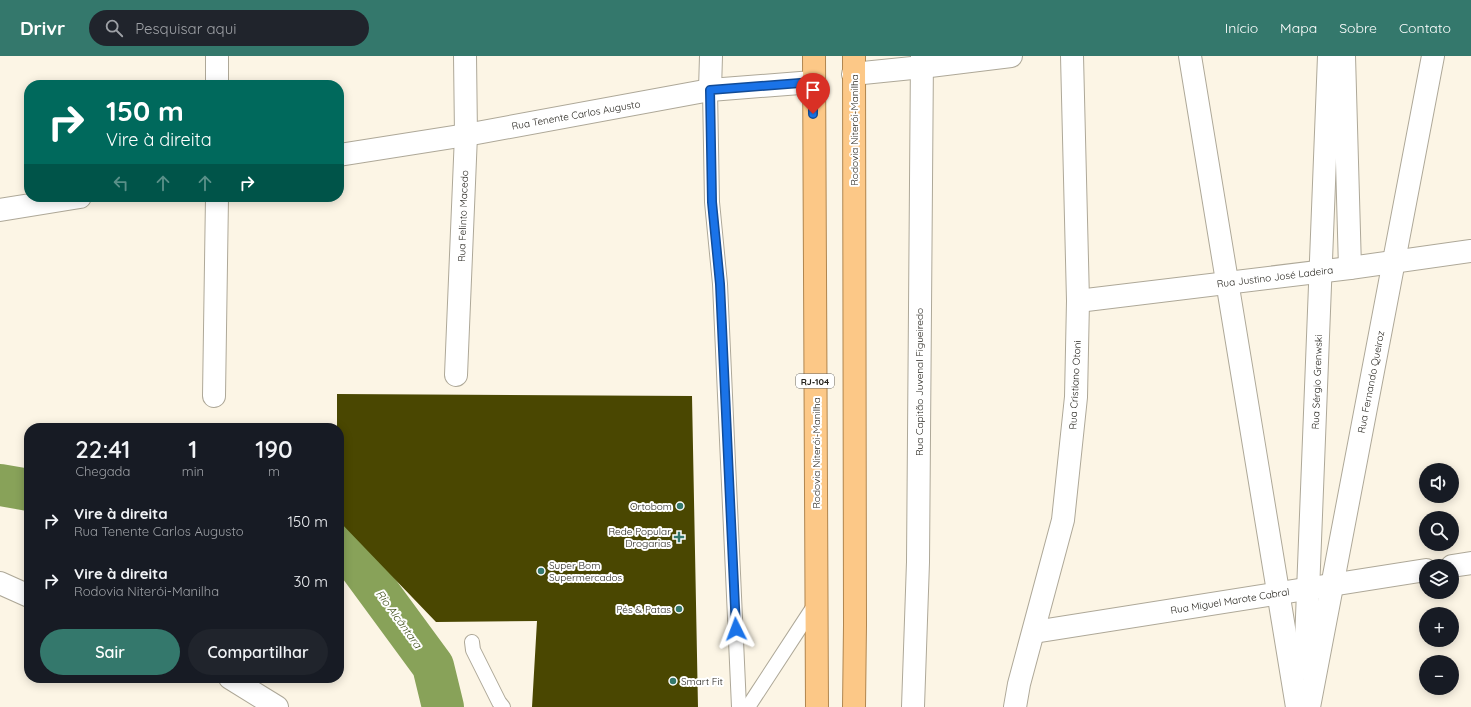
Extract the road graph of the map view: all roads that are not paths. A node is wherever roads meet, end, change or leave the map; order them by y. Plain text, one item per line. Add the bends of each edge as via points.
1 (217, 56) edge
2 (465, 56) edge
3 (711, 56) edge
4 (814, 56) edge
5 (1011, 56) edge
6 (1072, 56) edge
7 (1190, 56) edge
8 (1329, 56) edge
9 (1344, 56) edge
10 (1433, 56) edge
11 (922, 62) edge
12 (854, 65) edge
13 (217, 80) edge
14 (813, 82) junction
15 (710, 90) junction
16 (466, 135) junction
17 (344, 154) edge
18 (49, 202) edge
19 (217, 202) edge
20 (0, 210) edge
21 (1471, 251) edge
22 (1350, 268) junction
23 (1078, 301) junction
24 (456, 375) dead end
25 (214, 396) dead end
26 (1471, 563) edge
27 (1459, 565) edge
28 (1419, 571) edge
29 (0, 583) edge
30 (24, 594) edge
31 (817, 601) junction
32 (1034, 632) junction
33 (472, 642) dead end
34 (238, 683) edge
35 (277, 707) edge
36 (503, 707) edge
37 (739, 707) edge
38 (748, 707) edge
39 (817, 707) edge
40 (854, 707) edge
41 (913, 707) edge
42 (1015, 707) edge
43 (1297, 707) edge
44 (1304, 707) edge
45 (1309, 707) edge

1 - 13 street
2 - 16 street, Rua Felinto Macedo
3 - 15 street
4 - 14 highway, Rodovia Niterói-Manilha / RJ-104
5 - 11 street
6 - 23 street, Rua Cristiano Otoni
7 - 43 street
8 - 44 street, Rua Sérgio Grenwski
9 - 22 street
10 - 45 street, Rua Fernando Queiroz
11 - 12 street
11 - 41 street, Rua Capitão Juvenal Figueiredo via 918,562
12 - 40 highway, Rodovia Niterói-Manilha
14 - 15 street, Rua Tenente Carlos Augusto
14 - 31 highway, Rodovia Niterói-Manilha / RJ-104
15 - 16 street, Rua Tenente Carlos Augusto
15 - 37 lane via 712,202 720,284
16 - 17 street, Rua Tenente Carlos Augusto
16 - 24 street, Rua Felinto Macedo
18 - 20 street
19 - 25 street
21 - 22 street, Rua Justino José Ladeira
22 - 23 street, Rua Justino José Ladeira
23 - 32 street, Rua Cristiano Otoni via 1076,398 1063,520
26 - 27 street
28 - 32 street, Rua Miguel Marote Cabral
29 - 30 street
31 - 38 lane
31 - 39 highway, Rodovia Niterói-Manilha / RJ-104
32 - 42 street, Rua Cristiano Otoni
33 - 36 lane via 473,650 498,702
34 - 35 street

